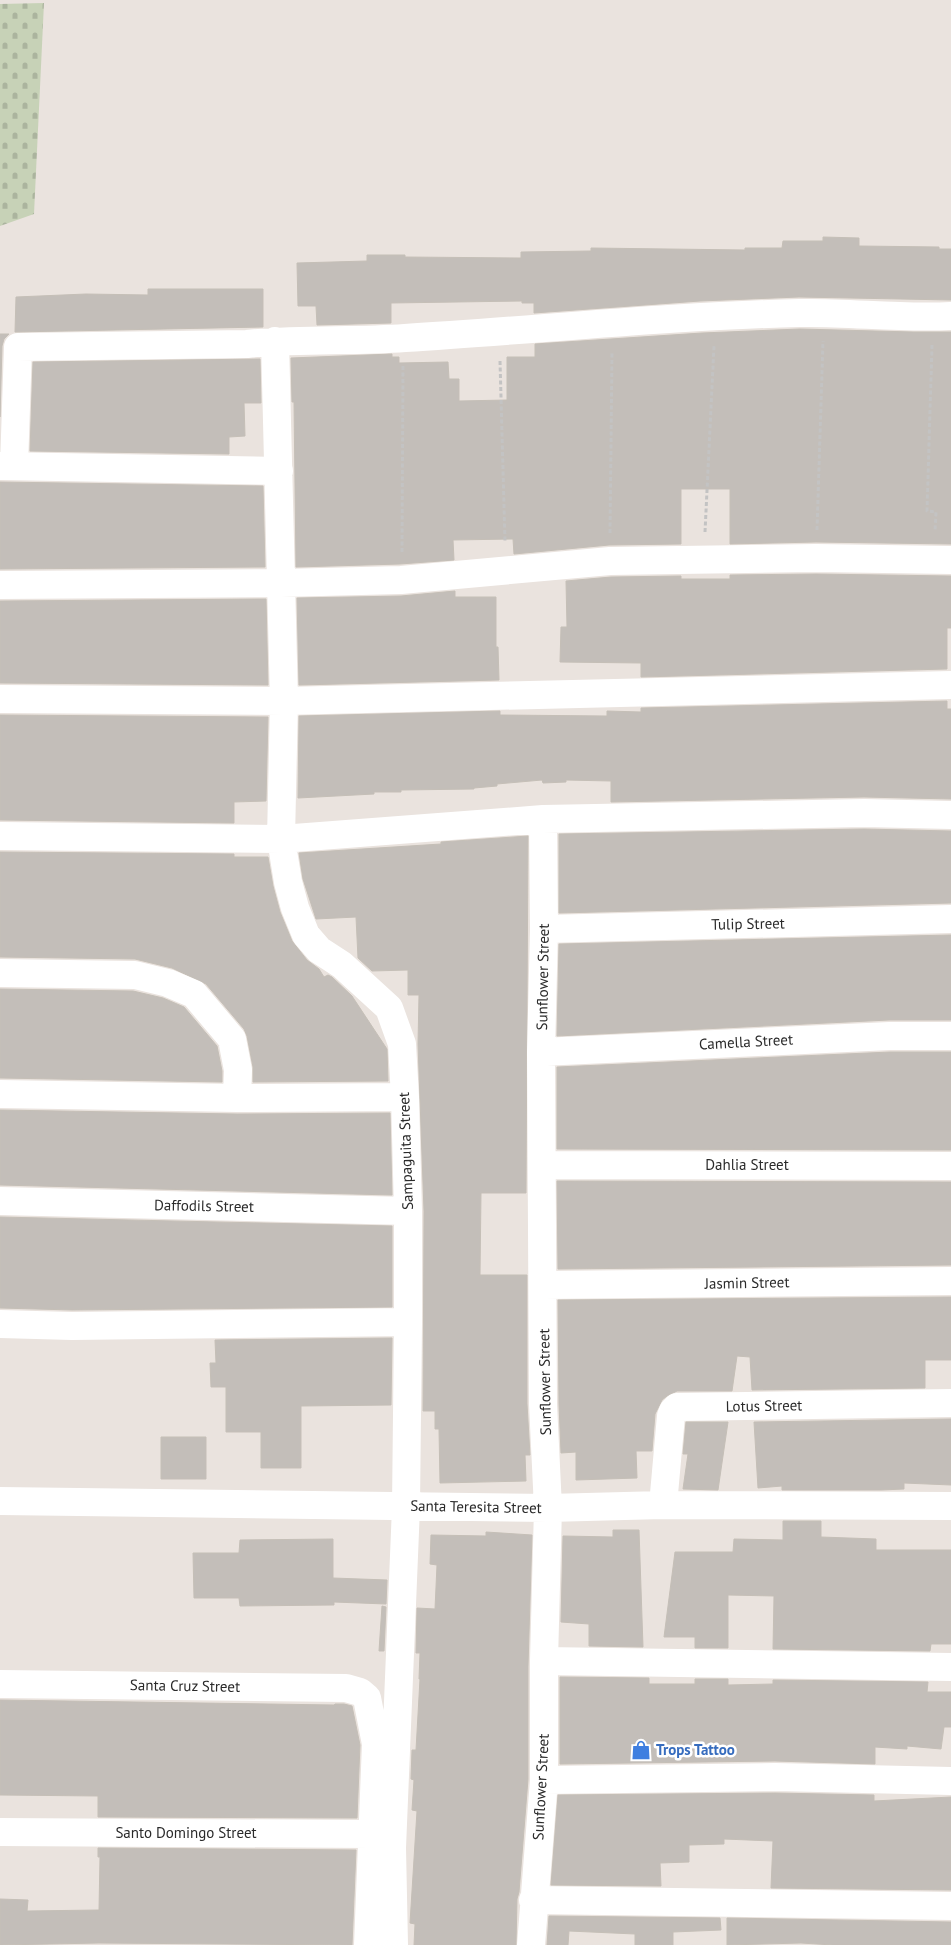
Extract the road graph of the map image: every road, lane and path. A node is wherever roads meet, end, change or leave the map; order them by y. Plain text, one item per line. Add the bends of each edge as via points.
1 (824, 312) junction
2 (715, 315) junction
3 (942, 316) edge
4 (613, 322) junction
5 (499, 331) junction
6 (403, 339) junction
7 (275, 341) junction
8 (7, 466) edge
9 (279, 471) junction
10 (816, 558) junction
11 (704, 560) junction
12 (942, 560) edge
13 (610, 561) junction
14 (506, 570) junction
15 (401, 580) junction
16 (282, 583) junction
17 (0, 585) edge
18 (951, 685) edge
19 (0, 699) edge
20 (284, 701) junction
21 (951, 815) edge
22 (543, 819) junction
23 (0, 836) edge
24 (281, 839) junction
25 (951, 919) edge
26 (544, 929) junction
27 (0, 974) edge
28 (951, 1036) edge
29 (540, 1052) junction
30 (0, 1094) edge
31 (405, 1097) junction
32 (236, 1098) junction
33 (543, 1165) junction
34 (951, 1166) edge
35 (0, 1201) edge
36 (408, 1211) junction
37 (951, 1281) edge
38 (544, 1285) junction
39 (408, 1322) junction
40 (0, 1324) edge
41 (951, 1403) edge
42 (0, 1501) edge
43 (663, 1505) junction
44 (951, 1506) edge
45 (406, 1507) junction
46 (548, 1508) junction
47 (544, 1661) junction
48 (951, 1666) edge
49 (0, 1684) edge
50 (544, 1780) junction
51 (951, 1781) edge
52 (0, 1832) edge
53 (371, 1834) junction
54 (533, 1900) junction
55 (951, 1906) edge
56 (368, 1945) edge
57 (394, 1945) edge
58 (531, 1945) edge

1 - 2 street
1 - 3 street
1 - 10 path
2 - 4 street
2 - 11 path
3 - 12 path via 927,511 936,512
4 - 5 street
4 - 13 path
5 - 6 street
5 - 14 path
6 - 7 street
6 - 15 path
7 - 8 street via 18,348
7 - 9 street, Sampaguita Street
8 - 9 street
9 - 16 street, Sampaguita Street
10 - 11 street
10 - 12 street
11 - 13 street
13 - 14 street
14 - 15 street
15 - 16 street
16 - 17 street
16 - 20 street, Sampaguita Street
18 - 20 street
19 - 20 street
20 - 24 street, Sampaguita Street
21 - 22 street via 864,813
22 - 24 street
22 - 26 street, Sunflower Street
23 - 24 street
24 - 31 street, Sampaguita Street via 295,908 306,935 319,950 342,965 389,1008 402,1044
25 - 26 street, Tulip Street
26 - 29 street, Sunflower Street
27 - 32 street via 136,975 194,994 232,1039 238,1070
28 - 29 street, Camella Street via 880,1036
29 - 33 street, Sunflower Street
30 - 32 street
31 - 32 street
31 - 36 street, Sampaguita Street
33 - 34 street, Dahlia Street
33 - 38 street, Sunflower Street
35 - 36 street, Daffodils Street
36 - 39 street, Sampaguita Street
37 - 38 street, Jasmin Street
38 - 46 street, Sunflower Street
39 - 40 street
39 - 45 street, Sampaguita Street
41 - 43 street, Lotus Street via 677,1407 671,1416
42 - 45 street, Santa Teresita Street
43 - 44 street, Santa Teresita Street
43 - 46 street, Santa Teresita Street
45 - 46 street, Santa Teresita Street
45 - 57 street, Sampaguita Street via 392,1848
46 - 47 street, Sunflower Street
47 - 48 street
47 - 50 street, Sunflower Street
49 - 53 street, Santa Cruz Street via 346,1688 360,1692 367,1698 376,1744
50 - 51 street via 775,1777
50 - 54 street, Sunflower Street
52 - 53 street, Santo Domingo Street
53 - 56 street
54 - 55 street
54 - 58 street, Sunflower Street

